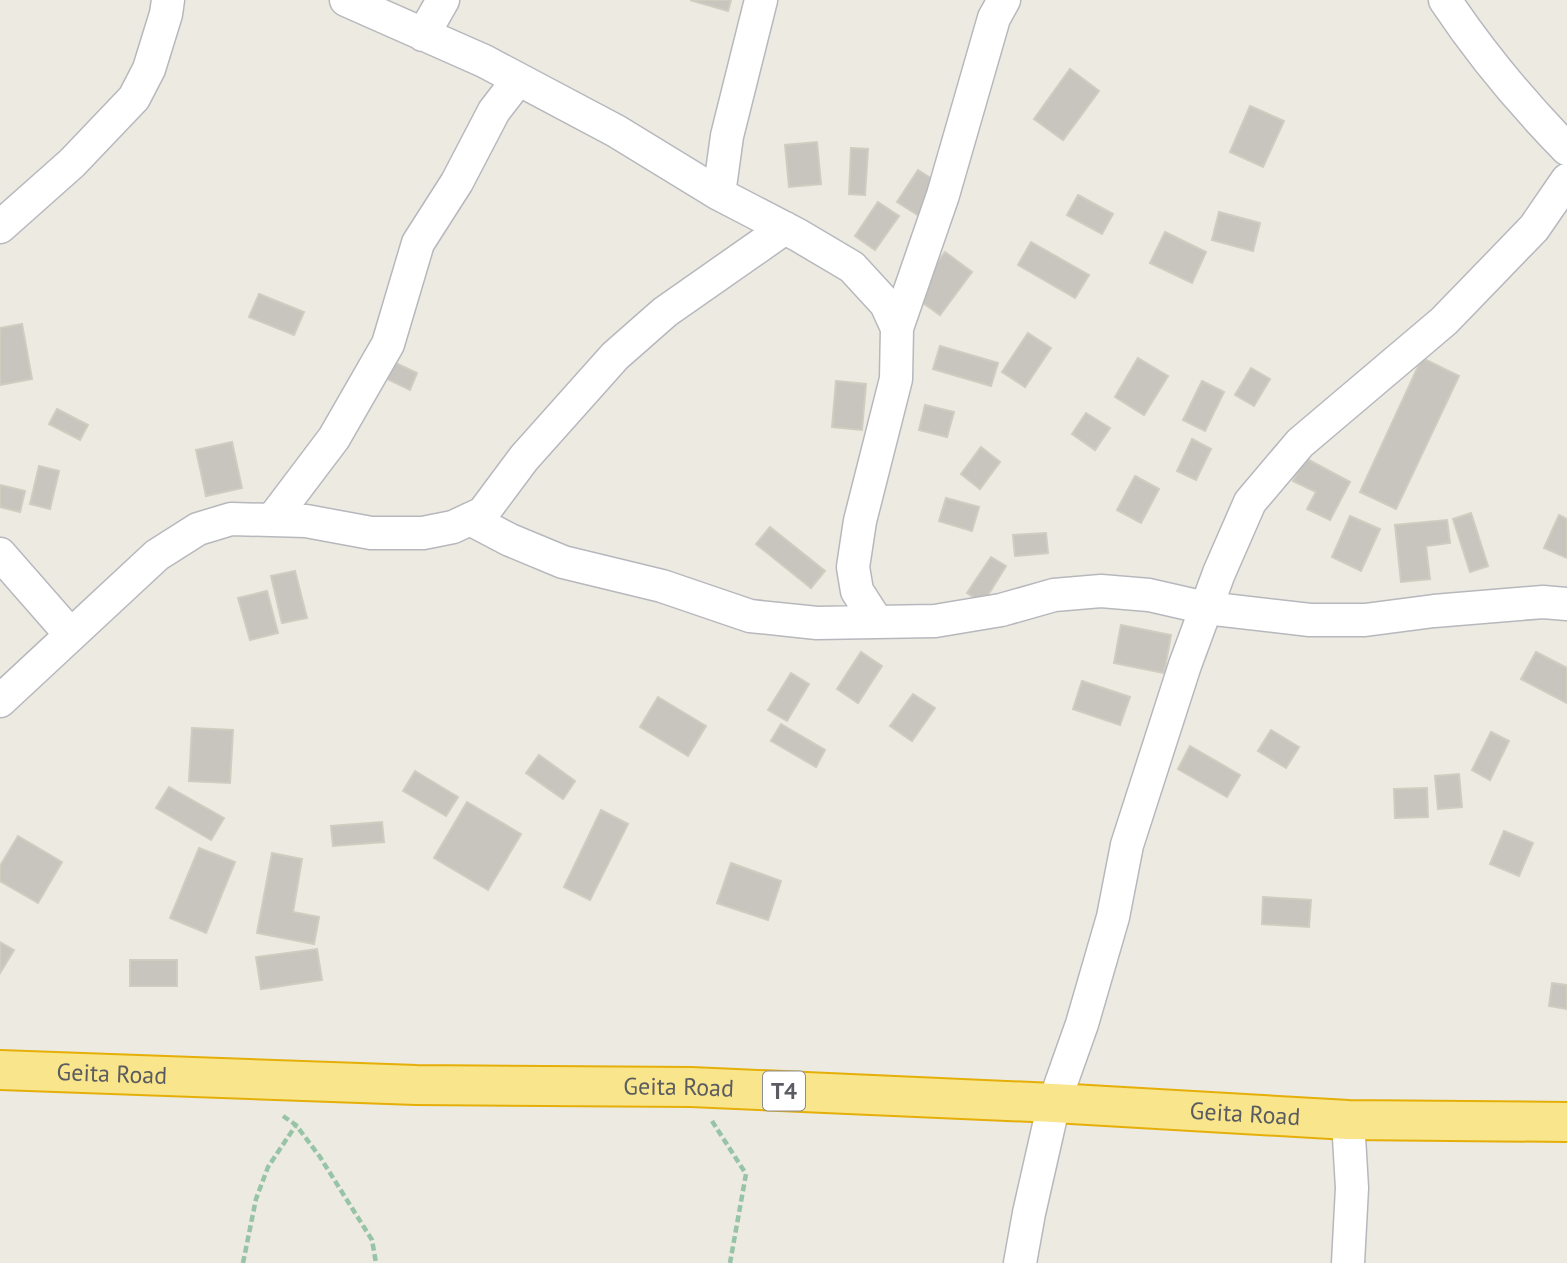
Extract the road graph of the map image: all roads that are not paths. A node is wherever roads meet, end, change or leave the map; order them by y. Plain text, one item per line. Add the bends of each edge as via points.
1 (167, 0) edge
2 (346, 0) edge
3 (443, 0) edge
4 (761, 0) edge
5 (1004, 0) edge
6 (1445, 0) edge
7 (423, 35) junction
8 (519, 80) junction
9 (1567, 149) edge
10 (1567, 180) edge
11 (719, 194) junction
12 (0, 228) edge
13 (785, 228) junction
14 (897, 328) junction
15 (470, 519) junction
16 (272, 520) junction
17 (0, 554) edge
18 (1567, 604) edge
19 (1206, 608) junction
20 (877, 622) junction
21 (71, 635) junction
22 (0, 701) edge
23 (0, 1070) edge
24 (1055, 1103) junction
25 (1349, 1120) junction
26 (1567, 1122) edge
27 (1020, 1263) edge
28 (1348, 1263) edge

1 - 12 street via 149,69 134,98
2 - 7 street
3 - 7 street
4 - 11 street via 727,136
5 - 14 street via 994,18 943,195
6 - 9 street via 1527,108
7 - 8 street
8 - 11 street via 616,131
8 - 16 street via 494,111 418,243 388,344 334,438
10 - 19 street via 1534,228 1444,321 1300,443 1250,502
11 - 13 street
13 - 14 street via 852,267 886,304
13 - 15 street via 665,312 615,356 524,458 483,513
14 - 20 street via 896,379 853,567 857,591
15 - 16 street via 423,533 371,533
15 - 20 street via 563,562 662,586 750,615 817,623
16 - 21 street via 232,519 198,529 157,555
17 - 21 street
18 - 19 street via 1516,604 1365,620 1310,620
19 - 20 street via 1149,595 1101,591 1054,595 935,621
19 - 24 street via 1127,845 1113,917
21 - 22 street
23 - 24 highway, Geita Road / T4 via 416,1085 691,1087
24 - 25 highway, Geita Road / T4
24 - 27 street
25 - 26 highway, Geita Road / T4
25 - 28 street

